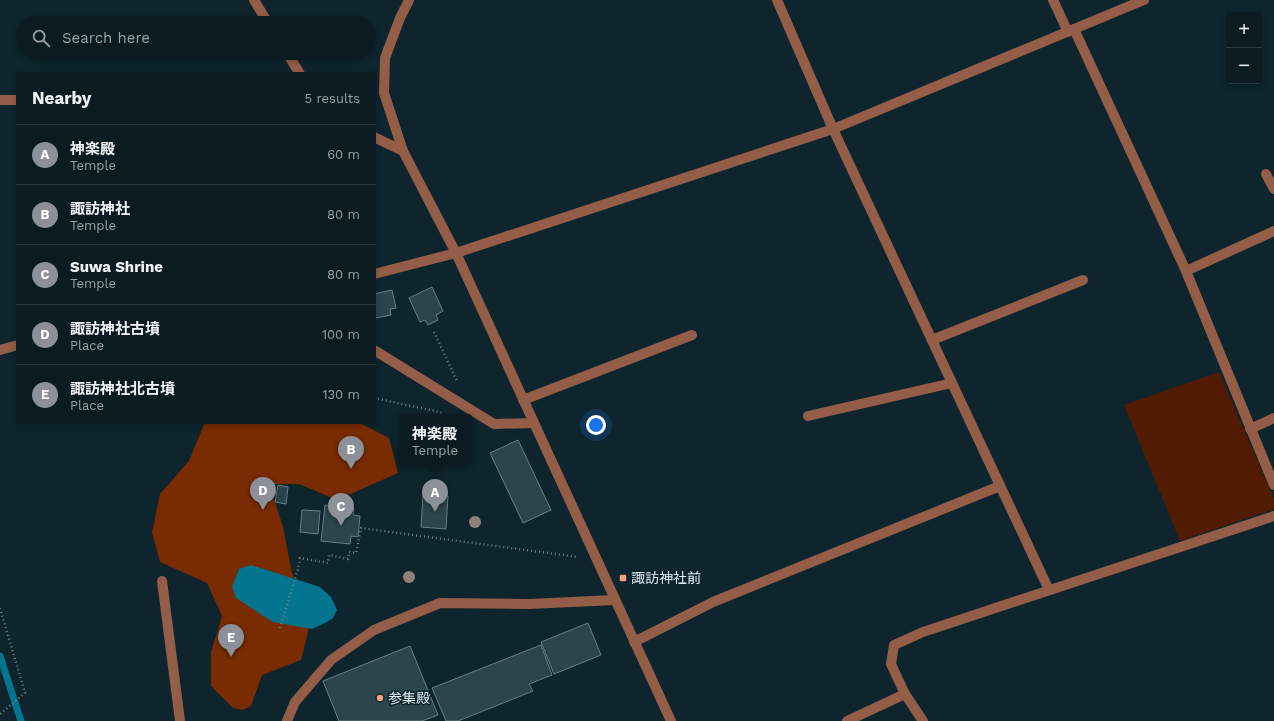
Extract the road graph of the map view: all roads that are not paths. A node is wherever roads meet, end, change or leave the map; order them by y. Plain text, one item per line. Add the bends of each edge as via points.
1 (254, 0) edge
2 (409, 0) edge
3 (777, 0) edge
4 (1053, 0) edge
5 (1144, 0) edge
6 (264, 16) edge
7 (1071, 31) junction
8 (291, 60) edge
9 (299, 72) edge
10 (0, 100) edge
11 (16, 100) edge
12 (833, 129) junction
13 (376, 138) edge
14 (402, 151) junction
15 (1266, 174) dead end
16 (1274, 189) edge
17 (1274, 231) edge
18 (456, 253) junction
19 (1186, 271) junction
20 (376, 273) edge
21 (1083, 280) dead end
22 (692, 335) dead end
23 (932, 340) junction
24 (16, 346) edge
25 (0, 350) edge
26 (376, 351) edge
27 (952, 383) junction
28 (524, 400) junction
29 (808, 416) dead end
30 (1274, 418) edge
31 (534, 423) junction
32 (1250, 428) junction
33 (1274, 485) edge
34 (1000, 486) junction
35 (1274, 516) edge
36 (162, 581) dead end
37 (1049, 590) junction
38 (615, 600) junction
39 (634, 642) junction
40 (906, 694) junction
41 (180, 721) edge
42 (287, 721) edge
43 (671, 721) edge
44 (847, 721) edge
45 (923, 721) edge

1 - 6 street
2 - 14 street via 385,58 384,93
3 - 12 street
4 - 7 street
5 - 7 street
7 - 12 street
7 - 19 street
8 - 9 street
10 - 11 street
12 - 18 street
12 - 23 street
13 - 14 street
14 - 18 street
15 - 16 street
17 - 19 street
18 - 20 street
18 - 28 street
19 - 32 street
21 - 23 street
22 - 28 street
23 - 27 street
24 - 25 street
26 - 31 street via 494,424
27 - 29 street
27 - 34 street
28 - 31 street
30 - 32 street
31 - 38 street
32 - 33 street
34 - 37 street
34 - 39 street via 713,602
35 - 37 street
36 - 41 street
37 - 40 street via 923,632 894,645 891,664
38 - 39 street
38 - 42 street via 529,604 440,603 374,630 331,660 295,702
39 - 43 street
40 - 44 street
40 - 45 street

